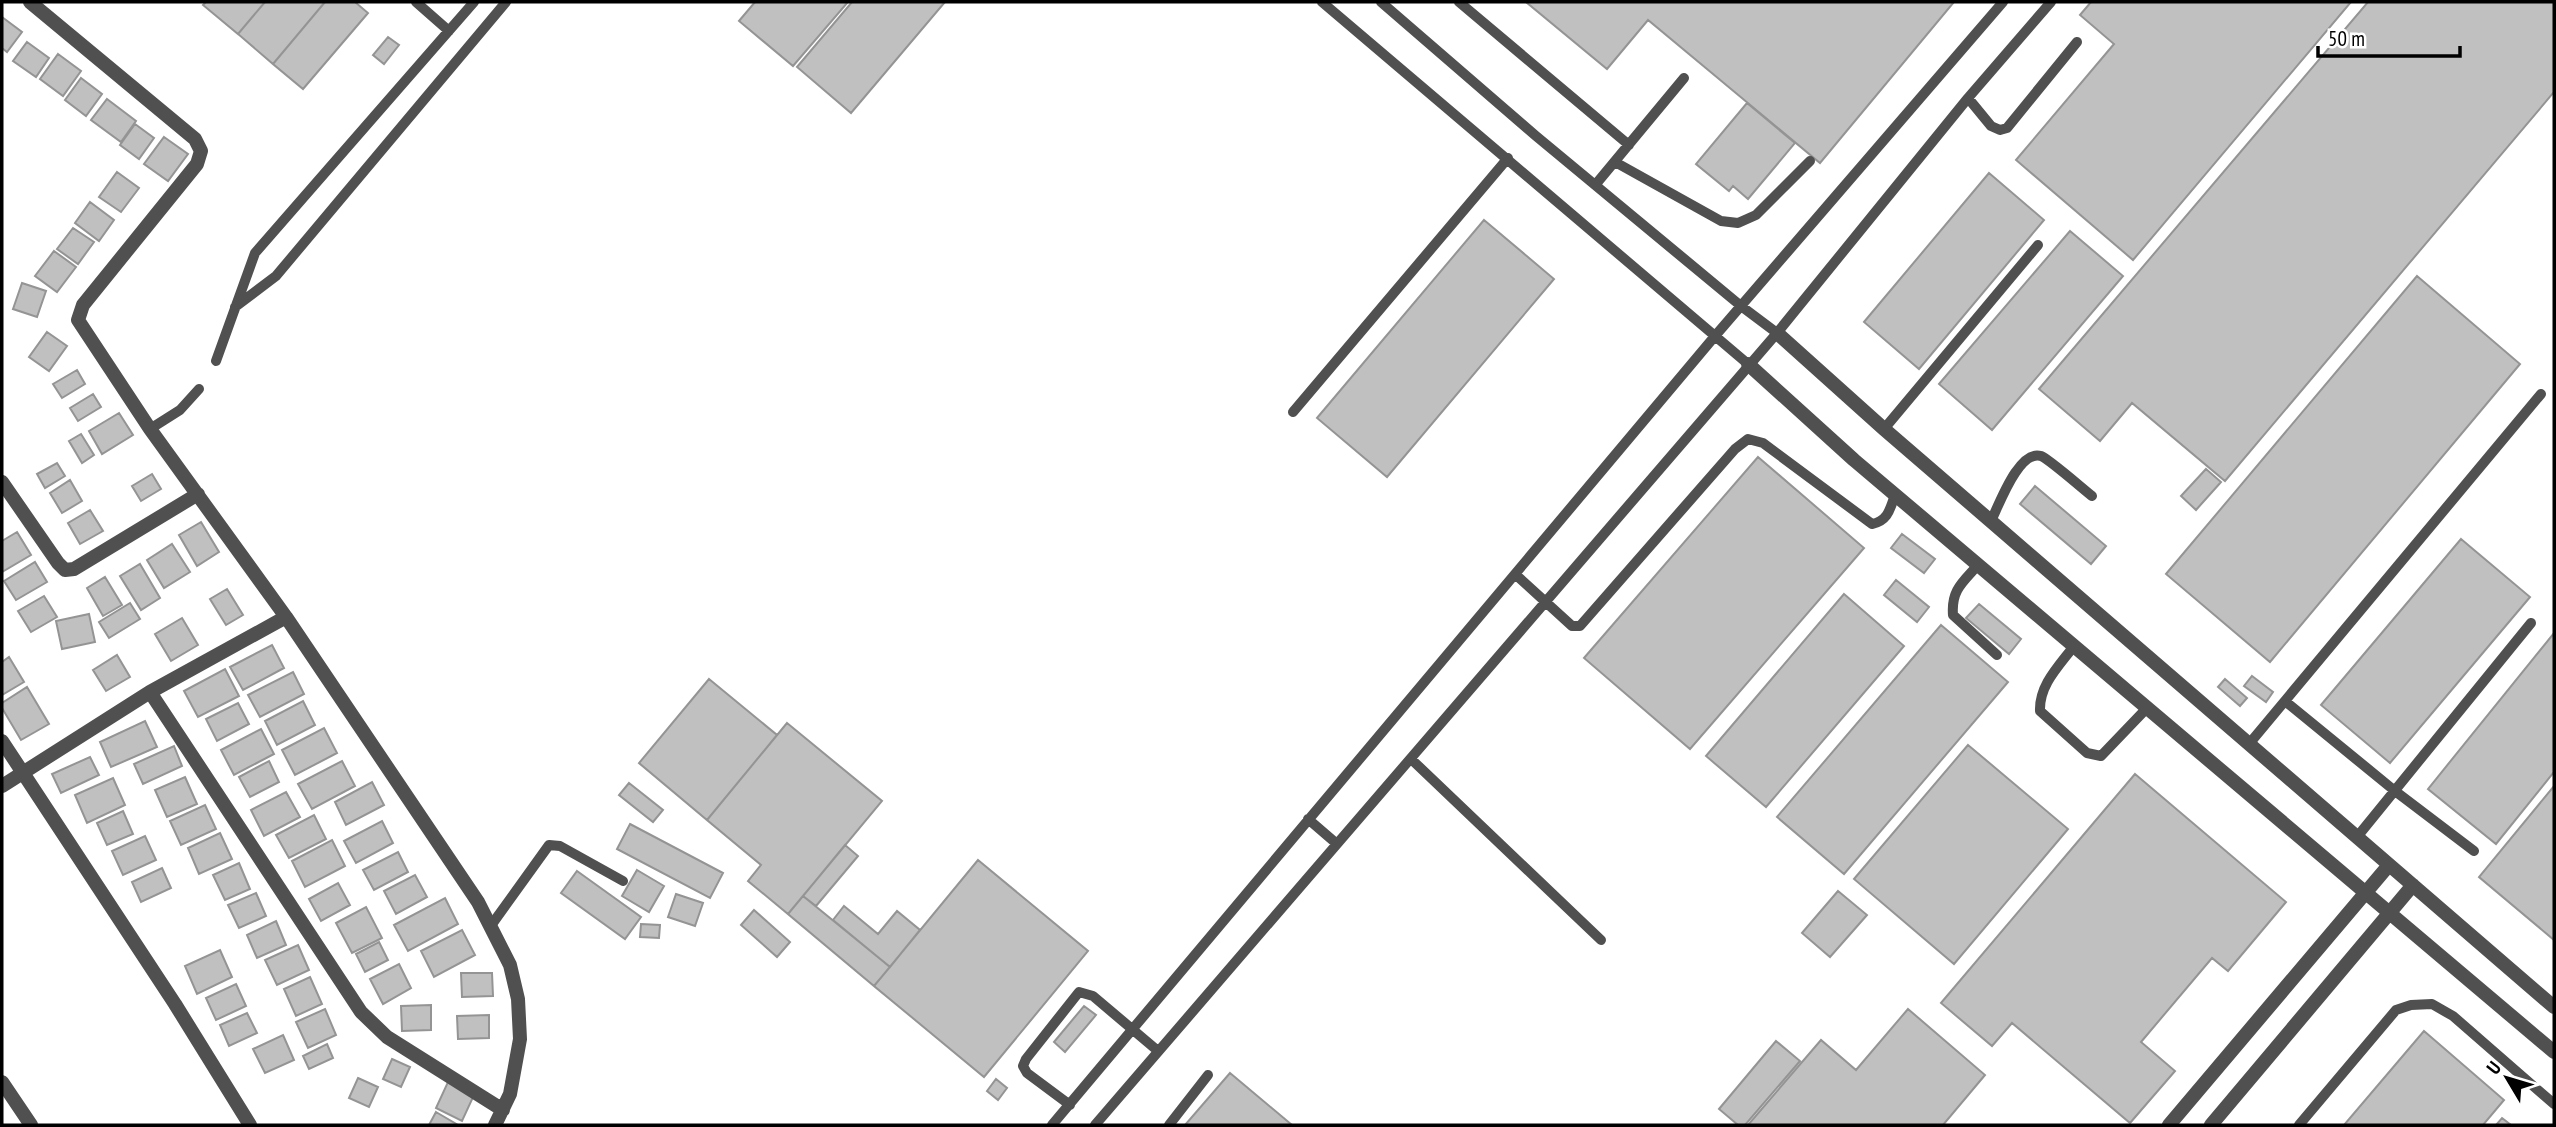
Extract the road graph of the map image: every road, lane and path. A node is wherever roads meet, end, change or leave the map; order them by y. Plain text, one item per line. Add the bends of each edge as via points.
1 (30, 2) edge
2 (416, 2) edge
3 (474, 2) edge
4 (506, 2) edge
5 (1322, 2) edge
6 (1381, 2) edge
7 (1459, 2) edge
8 (2003, 2) edge
9 (2051, 2) edge
10 (449, 31) junction
11 (2077, 42) dead end
12 (1684, 78) dead end
13 (1968, 98) junction
14 (1629, 145) junction
15 (1508, 158) junction
16 (1810, 161) dead end
17 (1615, 162) junction
18 (1596, 184) junction
19 (2038, 245) dead end
20 (1741, 306) junction
21 (234, 307) junction
22 (1777, 333) junction
23 (1715, 336) junction
24 (216, 361) dead end
25 (1748, 364) junction
26 (199, 389) dead end
27 (2542, 394) dead end
28 (1293, 412) dead end
29 (150, 429) junction
30 (1884, 429) junction
31 (2, 482) edge
32 (198, 494) junction
33 (1895, 495) junction
34 (2092, 496) dead end
35 (1991, 521) junction
36 (1978, 565) junction
37 (1515, 574) junction
38 (1547, 601) junction
39 (286, 617) junction
40 (2531, 623) dead end
41 (2074, 646) junction
42 (1997, 655) dead end
43 (150, 692) junction
44 (2286, 701) junction
45 (2147, 708) junction
46 (2, 741) edge
47 (2249, 744) junction
48 (1411, 759) junction
49 (22, 771) junction
50 (2, 786) edge
51 (2395, 791) junction
52 (1308, 819) junction
53 (2357, 837) junction
54 (1337, 844) junction
55 (2474, 850) dead end
56 (2389, 865) junction
57 (623, 881) dead end
58 (2413, 885) junction
59 (2367, 894) junction
60 (2391, 914) junction
61 (490, 927) junction
62 (1601, 940) dead end
63 (2554, 1007) edge
64 (1134, 1028) junction
65 (1158, 1051) junction
66 (2554, 1052) edge
67 (1208, 1075) dead end
68 (2, 1082) edge
69 (2554, 1104) edge
70 (1070, 1105) junction
71 (503, 1110) junction
72 (31, 1125) edge
73 (250, 1125) edge
74 (495, 1125) edge
75 (1052, 1125) edge
76 (1095, 1125) edge
77 (1169, 1125) edge
78 (2169, 1125) edge
79 (2211, 1125) edge
80 (2299, 1125) edge

1 - 29 street via 195,139 201,151 197,164 79,313 83,329
2 - 10 lane
3 - 10 lane
4 - 21 lane via 276,276
5 - 15 lane
6 - 18 lane
7 - 14 lane
8 - 20 lane
9 - 13 lane
10 - 21 lane via 255,253
11 - 13 lane via 2007,128 1991,126
12 - 14 lane
13 - 22 lane
14 - 17 lane
15 - 23 lane
15 - 28 lane
16 - 17 lane via 1756,215 1738,223 1721,221
17 - 18 lane
18 - 20 lane
19 - 30 lane
20 - 22 lane
20 - 23 lane
21 - 24 lane
22 - 25 lane
22 - 30 street
23 - 25 lane
23 - 37 lane
25 - 33 street
25 - 38 lane
26 - 29 lane via 180,410
27 - 44 lane
29 - 32 street
30 - 35 street
31 - 32 street via 65,570 74,569
32 - 39 street
33 - 36 street
33 - 38 lane via 1887,516 1881,523 1871,524 1763,443 1748,439 1580,626 1572,626
34 - 35 lane via 2040,456 2029,456 2018,466
35 - 47 street
36 - 41 street
36 - 42 lane via 1955,591 1953,615
37 - 38 lane
37 - 52 lane
38 - 48 lane
39 - 43 street
39 - 61 street via 478,902
40 - 51 lane
41 - 45 street
41 - 45 lane via 2044,686 2040,711 2087,753 2101,756
43 - 49 street
43 - 71 street via 361,1012 387,1037
44 - 47 lane
44 - 51 lane
45 - 59 street
46 - 49 street
47 - 53 street
48 - 54 lane
48 - 62 lane
49 - 50 street
49 - 73 street
51 - 53 lane
51 - 55 lane
52 - 54 lane
52 - 64 lane
53 - 56 street
54 - 65 lane
56 - 58 street
56 - 59 street
57 - 61 lane via 560,846 550,845
58 - 60 street
58 - 63 street
59 - 60 street
59 - 78 street
60 - 66 street
60 - 79 street
61 - 71 street via 510,965 518,999 520,1039
64 - 65 lane
64 - 70 lane
64 - 70 lane via 1093,996 1079,992 1023,1066
65 - 76 lane
67 - 77 lane
68 - 72 street
69 - 80 lane via 2453,1016 2431,1004 2411,1005 2396,1010
70 - 75 lane
71 - 74 street

